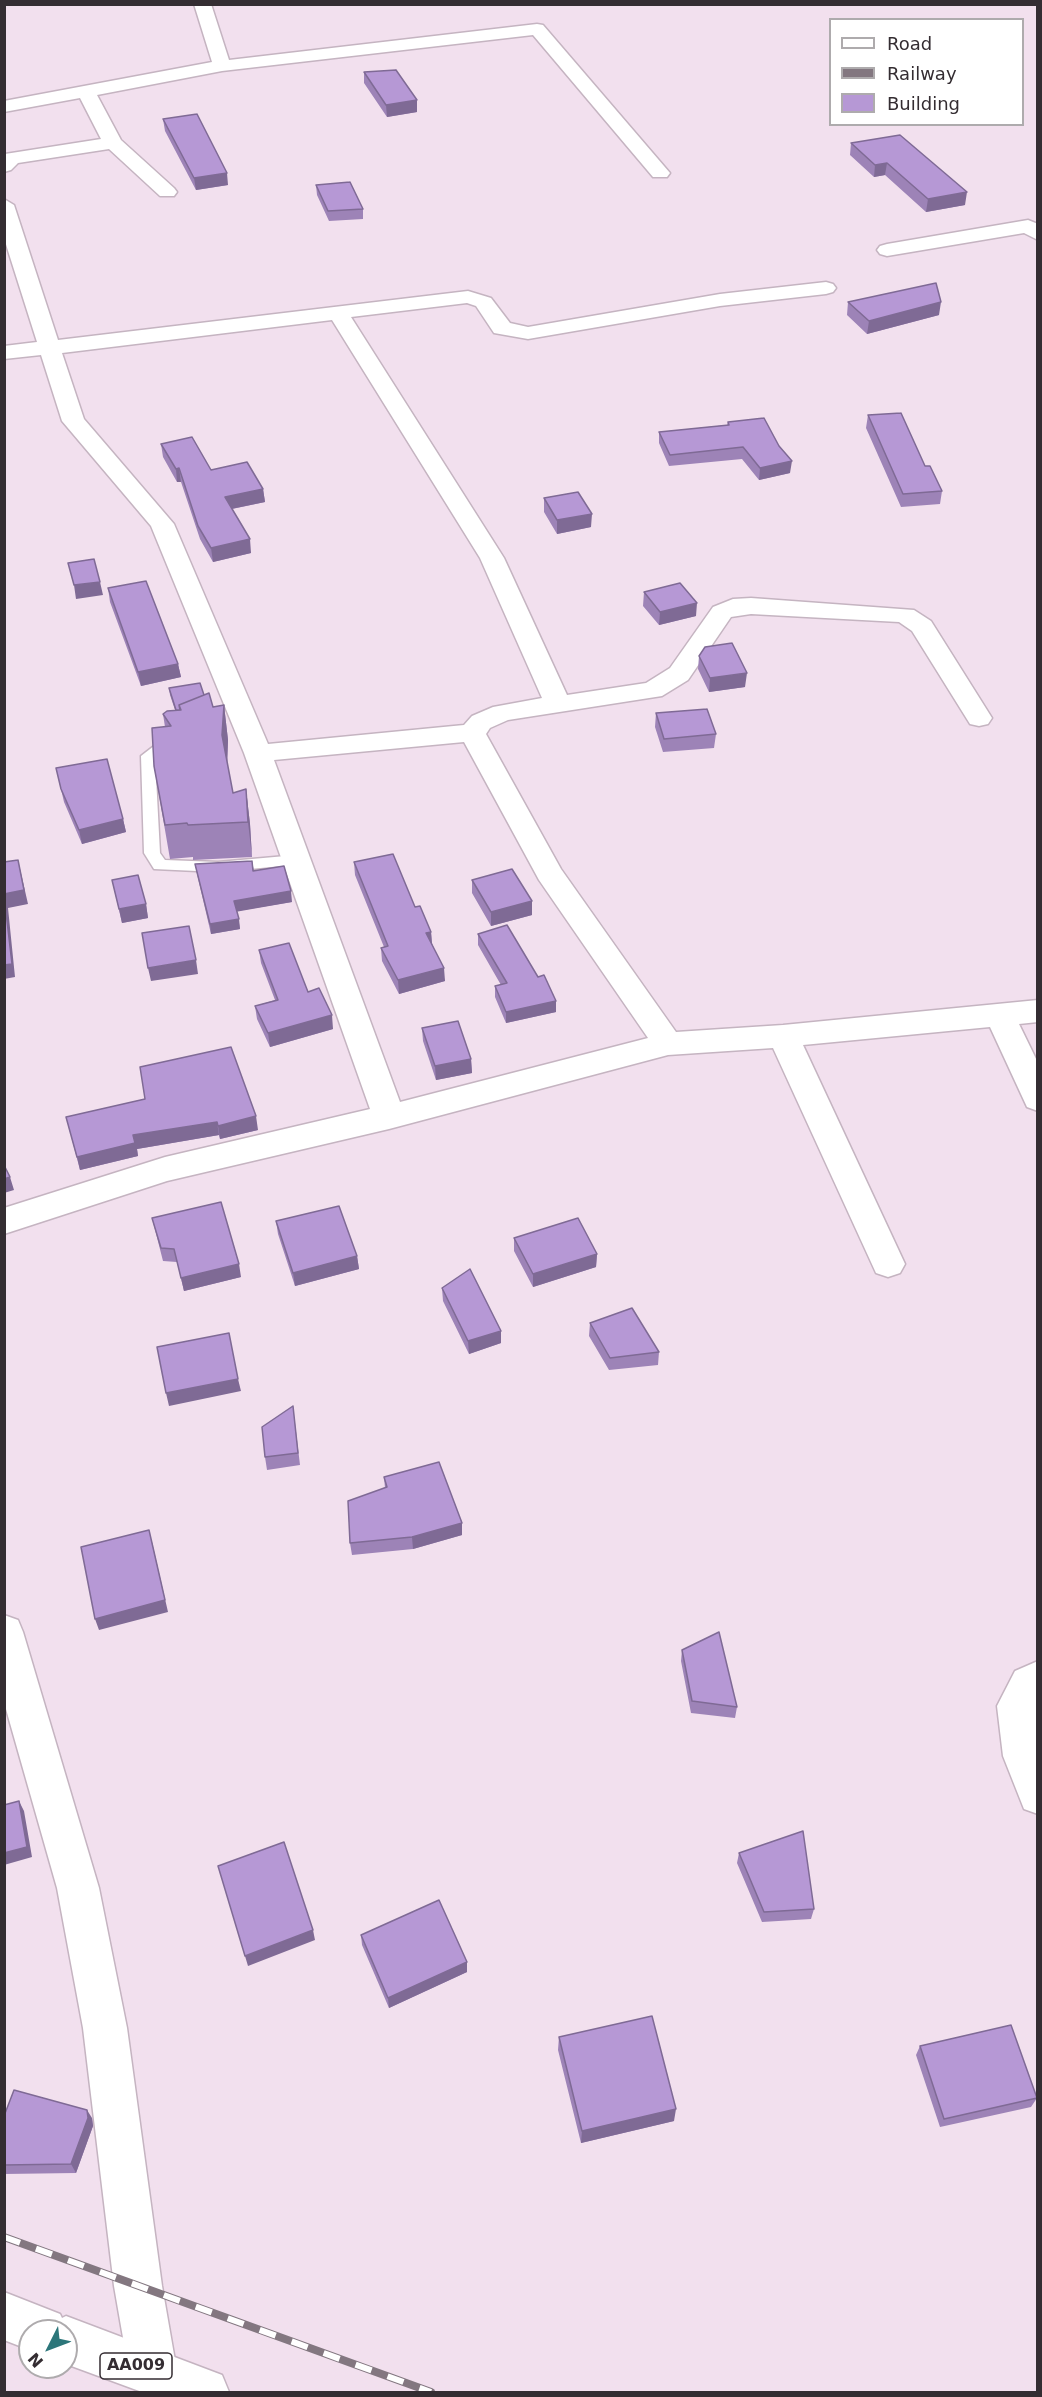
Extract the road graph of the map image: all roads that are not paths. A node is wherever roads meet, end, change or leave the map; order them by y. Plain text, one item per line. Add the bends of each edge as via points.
1 (202, 4) edge
2 (222, 66) junction
3 (86, 92) junction
4 (4, 107) edge
5 (113, 143) junction
6 (4, 166) edge
7 (660, 173) dead end
8 (167, 192) dead end
9 (4, 205) edge
10 (1038, 234) edge
11 (887, 250) dead end
12 (826, 288) dead end
13 (338, 313) junction
14 (52, 348) junction
15 (4, 353) edge
16 (558, 704) junction
17 (979, 718) dead end
18 (190, 730) edge
19 (472, 733) junction
20 (258, 753) junction
21 (297, 860) junction
22 (1038, 1011) edge
23 (999, 1013) junction
24 (783, 1036) junction
25 (668, 1044) junction
26 (1038, 1099) edge
27 (389, 1117) junction
28 (4, 1221) edge
29 (888, 1264) dead end
30 (4, 1632) edge
31 (1038, 1679) edge
32 (1038, 1795) edge
33 (78, 2344) edge
34 (153, 2372) junction
35 (205, 2392) edge

1 - 2 main road
2 - 3 main road
2 - 7 main road via 537,29
3 - 4 main road
3 - 5 main road
5 - 6 main road via 12,158
5 - 8 main road
9 - 14 main road
10 - 11 main road via 1028,226
12 - 13 main road via 708,302 528,333 502,328 484,302 468,297
13 - 14 main road
13 - 16 main road via 492,558
14 - 15 main road
14 - 20 main road via 73,421 162,524 235,712
16 - 17 main road via 653,690 679,674 722,612 751,606 906,615 922,626
16 - 19 main road via 502,713 481,722
18 - 21 lane via 170,738 148,756 152,853 160,865 218,867
19 - 20 main road
19 - 25 main road via 549,873
20 - 21 main road
21 - 27 main road
22 - 23 main road
23 - 24 main road
23 - 26 main road
24 - 25 main road
24 - 29 main road
25 - 27 main road
27 - 28 main road via 165,1169
30 - 34 main road via 78,1888 105,2028
31 - 32 main road via 1029,1684 1017,1706 1023,1756
33 - 34 main road, AA009
34 - 35 main road, AA009

